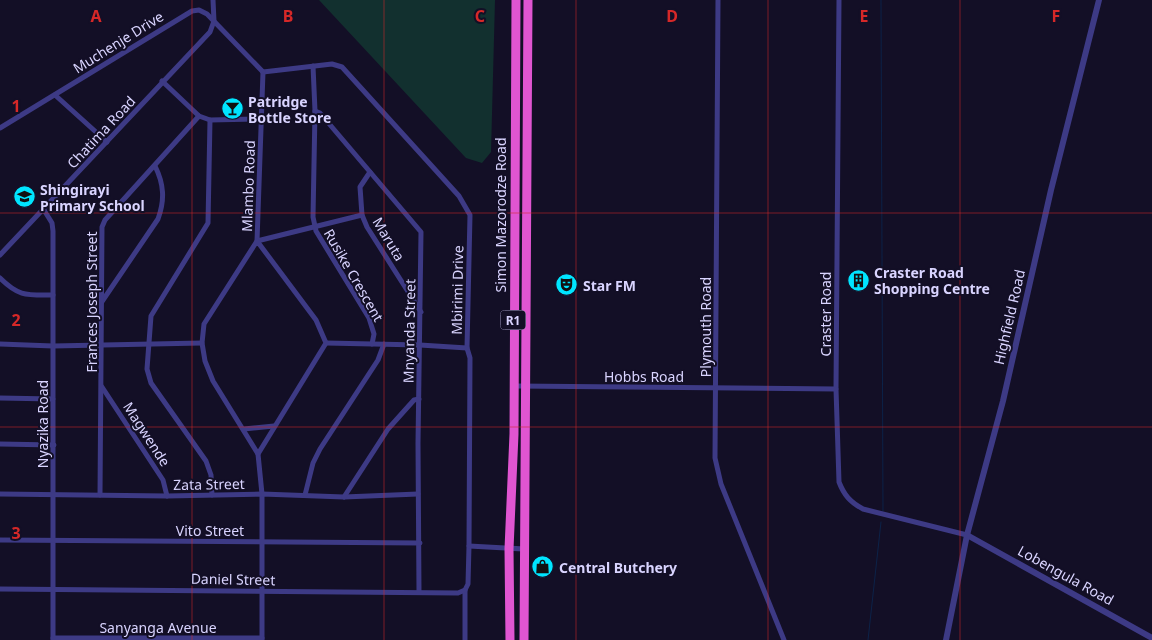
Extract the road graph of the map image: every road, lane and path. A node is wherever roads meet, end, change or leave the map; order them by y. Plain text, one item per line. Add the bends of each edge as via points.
1 (213, 0) edge
2 (516, 0) edge
3 (528, 0) edge
4 (718, 0) edge
5 (839, 0) edge
6 (1099, 0) edge
7 (214, 21) junction
8 (313, 66) junction
9 (263, 72) junction
10 (162, 81) junction
11 (55, 95) junction
12 (315, 111) junction
13 (199, 116) junction
14 (261, 119) junction
15 (210, 120) junction
16 (0, 128) edge
17 (107, 142) junction
18 (155, 166) junction
19 (370, 172) junction
20 (44, 210) junction
21 (362, 215) junction
22 (315, 226) junction
23 (257, 241) junction
24 (0, 254) edge
25 (0, 278) edge
26 (53, 294) junction
27 (101, 304) junction
28 (421, 312) junction
29 (202, 343) junction
30 (326, 343) junction
31 (0, 344) edge
32 (148, 344) junction
33 (372, 344) junction
34 (384, 344) junction
35 (420, 344) junction
36 (102, 345) junction
37 (53, 346) junction
38 (466, 348) junction
39 (102, 386) junction
40 (513, 386) junction
41 (525, 386) junction
42 (716, 386) junction
43 (836, 389) junction
44 (0, 398) edge
45 (53, 399) junction
46 (419, 399) junction
47 (274, 426) junction
48 (244, 429) junction
49 (514, 434) junction
50 (0, 444) edge
51 (54, 445) junction
52 (258, 454) junction
53 (0, 494) edge
54 (53, 494) junction
55 (262, 494) junction
56 (418, 494) junction
57 (100, 495) junction
58 (212, 495) junction
59 (305, 495) junction
60 (167, 496) junction
61 (344, 498) junction
62 (967, 535) junction
63 (0, 540) edge
64 (53, 541) junction
65 (262, 541) junction
66 (420, 543) junction
67 (469, 546) junction
68 (509, 549) junction
69 (524, 549) junction
70 (0, 589) edge
71 (52, 589) junction
72 (465, 590) junction
73 (262, 591) junction
74 (419, 592) junction
75 (1152, 638) edge
76 (53, 639) edge
77 (262, 639) edge
78 (465, 640) edge
79 (510, 640) edge
80 (524, 640) edge
81 (784, 640) edge
82 (946, 640) edge

1 - 7 street
2 - 40 highway, Simon Mazorodze Road / R1
3 - 41 highway, Simon Mazorodze Road / R1
4 - 42 street, Plymouth Road
5 - 43 street, Craster Road
6 - 62 street, Highfield Road via 1003,401
7 - 9 street, Muchenje Drive
7 - 10 street, Chatima Road via 210,32
7 - 11 street, Muchenje Drive via 199,10 185,14
8 - 9 street, Mbirimi Drive
8 - 12 street, Rusike Crescent
8 - 38 street, Mbirimi Drive via 332,64 342,67 467,207 470,215
9 - 14 street, Mlambo Road
10 - 13 street
10 - 17 street, Chatima Road
11 - 16 street, Muchenje Drive
11 - 17 street
12 - 19 street, Mnyanda Street
12 - 22 street, Rusike Crescent
13 - 15 street
13 - 18 street, Frances Joseph Street
14 - 15 street
14 - 23 street, Mlambo Road
15 - 32 street via 208,222 151,316
17 - 20 street, Chatima Road
18 - 27 street via 163,187 162,209
18 - 27 street, Frances Joseph Street via 102,227
19 - 21 street, Maruta via 360,187
19 - 28 street, Mnyanda Street via 421,232
20 - 24 street, Chatima Road
20 - 26 street, Nyazika Road via 53,231
21 - 22 street
21 - 28 street, Maruta
22 - 23 street
22 - 33 street, Rusike Crescent via 369,318 374,334
23 - 29 street via 204,324
23 - 30 street via 308,309
25 - 26 street via 13,291 22,294
26 - 37 street, Nyazika Road
27 - 36 street, Frances Joseph Street
28 - 35 street, Mnyanda Street
29 - 32 street
29 - 48 street via 213,381
30 - 33 street
30 - 47 street
31 - 37 street
32 - 36 street
32 - 58 street via 147,369 151,383 206,461
33 - 34 street
34 - 35 street
34 - 59 street via 378,360 317,456
35 - 38 street
35 - 46 street, Mnyanda Street
36 - 37 street
36 - 39 street, Frances Joseph Street
37 - 45 street, Nyazika Road
38 - 67 street, Mbirimi Drive via 470,358
39 - 57 street, Frances Joseph Street
39 - 60 street, Magwende via 164,480
40 - 41 street, Hobbs Road
40 - 49 highway, Simon Mazorodze Road / R1
41 - 42 street, Hobbs Road
41 - 49 highway via 520,396 520,418
41 - 69 highway, Simon Mazorodze Road / R1
42 - 43 street, Hobbs Road
42 - 81 street, Plymouth Road via 716,469
43 - 62 street, Craster Road via 838,482 852,504
44 - 45 street
45 - 51 street, Nyazika Road
46 - 56 street, Mnyanda Street
46 - 61 street via 414,400 388,429
47 - 48 street
47 - 52 street
48 - 52 street
49 - 68 highway, Simon Mazorodze Road / R1
50 - 51 street
51 - 54 street, Nyazika Road
52 - 55 street
53 - 54 street, Zata Street
54 - 57 street, Zata Street
54 - 64 street, Nyazika Road
55 - 58 street, Zata Street
55 - 59 street, Zata Street
55 - 65 street
56 - 61 street, Zata Street
56 - 66 street, Mnyanda Street
57 - 60 street, Zata Street
58 - 60 street, Zata Street
59 - 61 street, Zata Street
62 - 75 street, Lobengula Road
62 - 82 street, Highfield Road
63 - 64 street, Vito Street
64 - 65 street, Vito Street
64 - 71 street, Nyazika Road
65 - 66 street, Vito Street
65 - 73 street
66 - 74 street, Mnyanda Street
67 - 68 street
67 - 72 street, Mbirimi Drive
68 - 69 street
68 - 79 highway, Simon Mazorodze Road / R1
69 - 80 highway, Simon Mazorodze Road / R1
70 - 71 street, Daniel Street
71 - 73 street, Daniel Street
71 - 76 street, Nyazika Road
72 - 74 street, Daniel Street via 458,593
72 - 78 street, Mbirimi Drive
73 - 74 street, Daniel Street
73 - 77 street
76 - 77 street, Sanyanga Avenue

